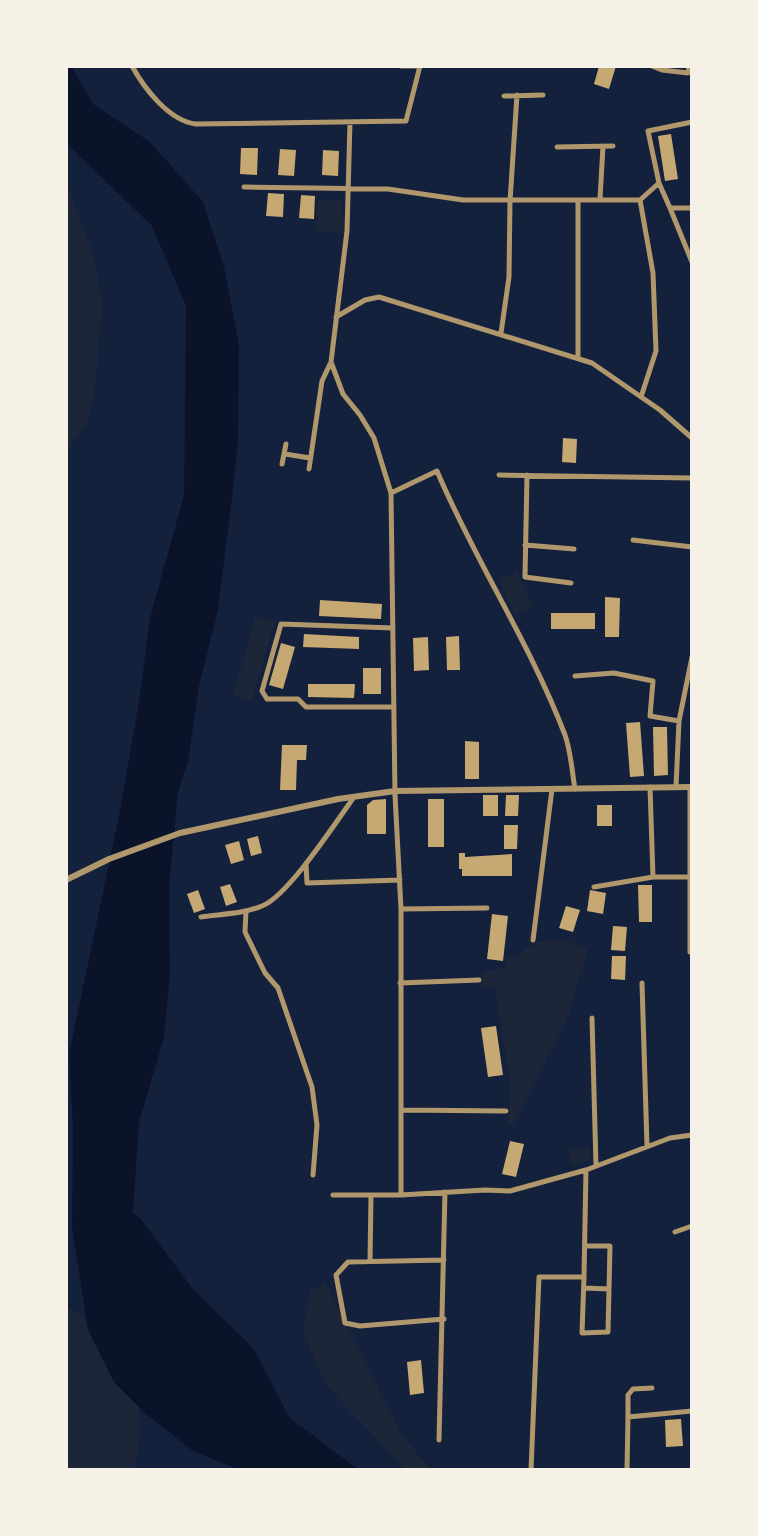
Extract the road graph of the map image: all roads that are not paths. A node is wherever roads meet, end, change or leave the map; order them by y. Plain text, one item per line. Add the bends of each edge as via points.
1 (132, 66) edge
2 (401, 66) edge
3 (420, 66) edge
4 (652, 66) edge
5 (689, 66) edge
6 (517, 95) junction
7 (543, 95) dead end
8 (504, 96) dead end
9 (350, 122) junction
10 (692, 122) edge
11 (603, 146) junction
12 (613, 146) dead end
13 (557, 147) dead end
14 (659, 183) junction
15 (244, 187) dead end
16 (349, 189) junction
17 (600, 199) junction
18 (578, 200) junction
19 (640, 200) junction
20 (510, 201) junction
21 (670, 208) junction
22 (692, 208) edge
23 (692, 262) edge
24 (336, 317) junction
25 (501, 333) junction
26 (578, 358) junction
27 (331, 362) junction
28 (641, 397) junction
29 (692, 438) edge
30 (286, 444) dead end
31 (285, 454) junction
32 (310, 458) junction
33 (282, 464) dead end
34 (309, 469) dead end
35 (499, 475) dead end
36 (527, 475) junction
37 (692, 478) edge
38 (391, 493) junction
39 (633, 540) dead end
40 (525, 545) junction
41 (692, 547) edge
42 (574, 549) dead end
43 (571, 583) dead end
44 (393, 628) junction
45 (692, 657) edge
46 (575, 676) dead end
47 (394, 707) junction
48 (679, 721) junction
49 (650, 787) junction
50 (676, 787) junction
51 (691, 787) edge
52 (552, 789) junction
53 (575, 789) junction
54 (395, 791) junction
55 (354, 796) junction
56 (306, 863) junction
57 (653, 877) junction
58 (690, 877) junction
59 (66, 880) edge
60 (400, 880) junction
61 (594, 887) dead end
62 (487, 908) dead end
63 (401, 909) junction
64 (246, 911) junction
65 (201, 917) dead end
66 (533, 940) dead end
67 (690, 952) edge
68 (479, 980) dead end
69 (400, 983) junction
70 (642, 983) dead end
71 (592, 1018) dead end
72 (401, 1110) junction
73 (506, 1111) dead end
74 (692, 1135) edge
75 (647, 1146) junction
76 (596, 1166) junction
77 (586, 1170) junction
78 (313, 1175) dead end
79 (445, 1192) junction
80 (333, 1195) dead end
81 (371, 1195) junction
82 (401, 1195) junction
83 (692, 1226) edge
84 (675, 1232) dead end
85 (585, 1246) junction
86 (444, 1260) junction
87 (370, 1261) junction
88 (584, 1277) junction
89 (584, 1288) junction
90 (609, 1289) junction
91 (444, 1319) junction
92 (652, 1388) dead end
93 (692, 1411) edge
94 (628, 1417) junction
95 (439, 1440) dead end
96 (531, 1470) edge
97 (627, 1470) edge

1 - 9 street via 158,101 190,123
2 - 3 street
3 - 9 street via 406,121
4 - 5 street via 688,73
6 - 7 street
6 - 8 street
6 - 20 street
9 - 16 street
10 - 14 street via 648,131
11 - 12 street
11 - 13 street
11 - 17 street
14 - 19 street
14 - 21 street
15 - 16 street
16 - 20 street
16 - 24 street
17 - 18 street
17 - 19 street
18 - 20 street
18 - 26 street
19 - 28 street via 653,273 656,351
20 - 25 street via 509,277
21 - 22 street
21 - 23 street
24 - 25 street via 379,297
24 - 27 street
25 - 26 street
26 - 28 street
27 - 32 street via 322,381
27 - 38 street via 343,394 374,438
28 - 29 street
30 - 31 street
31 - 32 street
31 - 33 street
32 - 34 street
35 - 36 street
36 - 37 street
36 - 40 street
38 - 44 street
38 - 53 street via 437,471 566,738
39 - 41 street
40 - 42 street
40 - 43 street via 525,577
44 - 47 street
44 - 47 street via 281,624 262,691 267,699 298,699 306,707
45 - 48 street
46 - 48 street via 614,673 653,681 650,716
47 - 54 street
48 - 50 street
49 - 50 street
49 - 53 street
49 - 57 street
50 - 51 street
51 - 58 street
52 - 53 street
52 - 54 street
52 - 66 street
54 - 55 street
54 - 60 street
55 - 56 street
55 - 59 street via 180,833
56 - 60 street via 307,883
56 - 64 street via 279,895
57 - 58 street
57 - 61 street
58 - 67 street
60 - 63 street
62 - 63 street
63 - 69 street
64 - 65 street
64 - 78 street via 245,932 278,988 312,1087 317,1125
68 - 69 street
69 - 72 street
70 - 75 street
71 - 76 street
72 - 73 street
72 - 82 street
74 - 75 street
75 - 76 street
76 - 77 street
77 - 79 street via 510,1191
77 - 85 street
79 - 82 street
79 - 86 street
80 - 81 street
81 - 82 street
81 - 87 street
83 - 84 street
85 - 88 street
85 - 90 street via 610,1246
86 - 87 street
86 - 91 street
87 - 91 street via 348,1262 336,1275 345,1323
88 - 89 street
88 - 96 street via 539,1277
89 - 90 street
89 - 90 street via 582,1333 608,1332
91 - 95 street
92 - 94 street via 633,1389 628,1395
93 - 94 street
94 - 97 street

